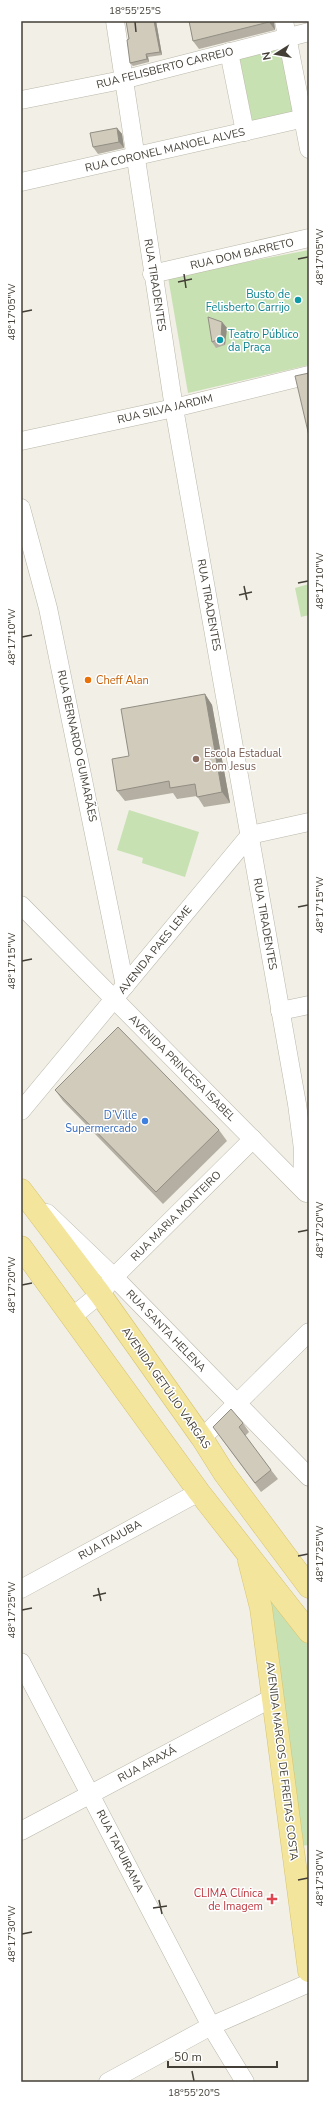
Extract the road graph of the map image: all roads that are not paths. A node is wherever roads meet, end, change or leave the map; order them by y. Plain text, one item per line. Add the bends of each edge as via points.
1 (115, 21) edge
2 (286, 29) edge
3 (309, 32) edge
4 (229, 52) junction
5 (122, 80) junction
6 (21, 100) edge
7 (306, 118) edge
8 (245, 132) junction
9 (309, 149) edge
10 (136, 157) junction
11 (21, 182) edge
12 (309, 238) edge
13 (152, 274) junction
14 (309, 375) edge
15 (174, 408) junction
16 (21, 441) edge
17 (21, 508) edge
18 (309, 822) edge
19 (250, 835) junction
20 (21, 905) edge
21 (125, 986) junction
22 (114, 1001) junction
23 (309, 1005) edge
24 (280, 1011) junction
25 (21, 1111) edge
26 (253, 1139) junction
27 (21, 1187) edge
28 (21, 1190) edge
29 (306, 1191) edge
30 (21, 1247) edge
31 (114, 1277) junction
32 (100, 1294) junction
33 (73, 1316) junction
34 (309, 1332) edge
35 (236, 1403) junction
36 (202, 1438) junction
37 (309, 1477) edge
38 (199, 1492) junction
39 (228, 1528) junction
40 (268, 1533) junction
41 (247, 1552) junction
42 (307, 1581) edge
43 (21, 1589) edge
44 (309, 1632) edge
45 (21, 1662) edge
46 (274, 1697) junction
47 (90, 1794) junction
48 (21, 1831) edge
49 (309, 1971) edge
50 (309, 1983) edge
51 (211, 2026) junction
52 (108, 2082) edge
53 (245, 2082) edge

1 - 5 street, RUA TIRADENTES
2 - 3 street, RUA FELISBERTO CARREJO
2 - 4 street, RUA FELISBERTO CARREJO
2 - 7 street
4 - 5 street, RUA FELISBERTO CARREJO
4 - 8 street
5 - 6 street, RUA FELISBERTO CARREJO
5 - 10 street, RUA TIRADENTES
7 - 8 street, RUA CORONEL MANOEL ALVES
7 - 9 street
8 - 10 street, RUA CORONEL MANOEL ALVES
10 - 11 street, RUA CORONEL MANOEL ALVES
10 - 13 street, RUA TIRADENTES
12 - 13 street, RUA DOM BARRETO
13 - 15 street, RUA TIRADENTES
14 - 15 street, RUA SILVA JARDIM
15 - 16 street, RUA SILVA JARDIM
15 - 19 street, RUA TIRADENTES
17 - 21 street, RUA BERNARDO GUIMARÃES via 49,616
18 - 19 street
19 - 21 street, AVENIDA PAES LEME
19 - 24 street, RUA TIRADENTES
20 - 22 street, AVENIDA PRINCESA ISABEL
21 - 22 street, AVENIDA PAES LEME
22 - 25 street, AVENIDA PAES LEME
22 - 26 street, AVENIDA PRINCESA ISABEL
23 - 24 street
24 - 29 street, RUA TIRADENTES via 297,1104
26 - 29 street, AVENIDA PRINCESA ISABEL
26 - 31 street, RUA MARIA MONTEIRO
27 - 31 street, RUA SANTA HELENA
28 - 32 main road, AVENIDA GETÚLIO VARGAS
30 - 33 main road
31 - 32 street, RUA MARIA MONTEIRO
31 - 35 street, RUA SANTA HELENA
32 - 33 street, RUA MARIA MONTEIRO
32 - 36 main road, AVENIDA GETÚLIO VARGAS
33 - 38 main road
34 - 35 street
35 - 36 street
35 - 37 street, RUA SANTA HELENA
36 - 40 main road, AVENIDA GETÚLIO VARGAS
38 - 39 main road
38 - 43 street, RUA ITAJUBA
39 - 40 main road via 236,1523 248,1522
39 - 41 main road
40 - 42 main road, AVENIDA GETÚLIO VARGAS
41 - 44 main road
41 - 46 main road, AVENIDA MARCOS DE FREITAS COSTA via 261,1608
45 - 47 street, RUA TAPUIRAMA
46 - 47 street, RUA ARAXÁ
46 - 49 main road, AVENIDA MARCOS DE FREITAS COSTA
47 - 48 street, RUA ARAXÁ
47 - 51 street, RUA TAPUIRAMA
50 - 51 street
51 - 52 street
51 - 53 street, RUA TAPUIRAMA

